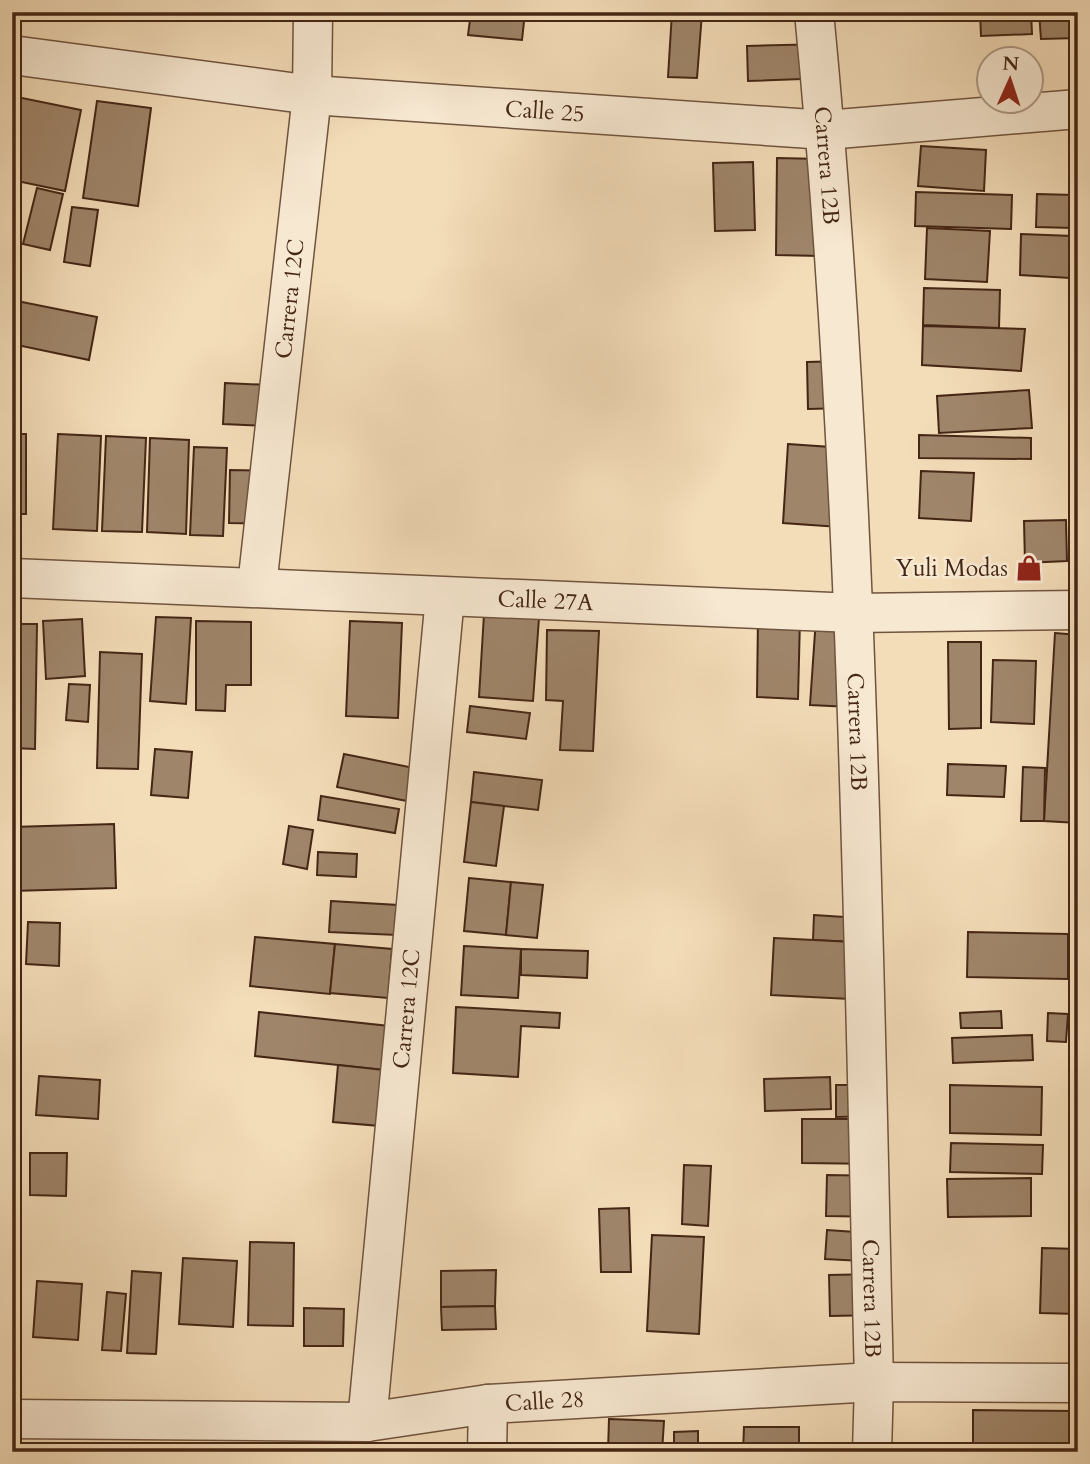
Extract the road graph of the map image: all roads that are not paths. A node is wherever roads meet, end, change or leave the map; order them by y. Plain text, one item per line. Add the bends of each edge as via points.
1 (313, 12) edge
2 (814, 12) edge
3 (12, 55) edge
4 (312, 95) junction
5 (1078, 109) edge
6 (825, 130) junction
7 (12, 578) edge
8 (257, 586) junction
9 (445, 597) junction
10 (1078, 610) edge
11 (855, 613) junction
12 (874, 1381) junction
13 (1078, 1383) edge
14 (488, 1404) junction
15 (12, 1419) edge
16 (367, 1422) junction
17 (486, 1452) edge
18 (872, 1452) edge

1 - 4 street, Carrera 12C
2 - 6 street, Carrera 12B
3 - 4 street, Calle 25
4 - 6 street, Calle 25
4 - 8 street, Carrera 12C
5 - 6 street, Calle 25
6 - 11 street, Carrera 12B
7 - 8 street, Calle 27A
8 - 9 street, Calle 27A
9 - 11 street, Calle 27A
9 - 16 street, Carrera 12C
10 - 11 street, Calle 27A
11 - 12 street, Carrera 12B
12 - 13 street, Calle 28
12 - 14 street, Calle 28
12 - 18 street, Carrera 12B
14 - 16 street, Calle 28
14 - 17 street
15 - 16 street, Calle 28

